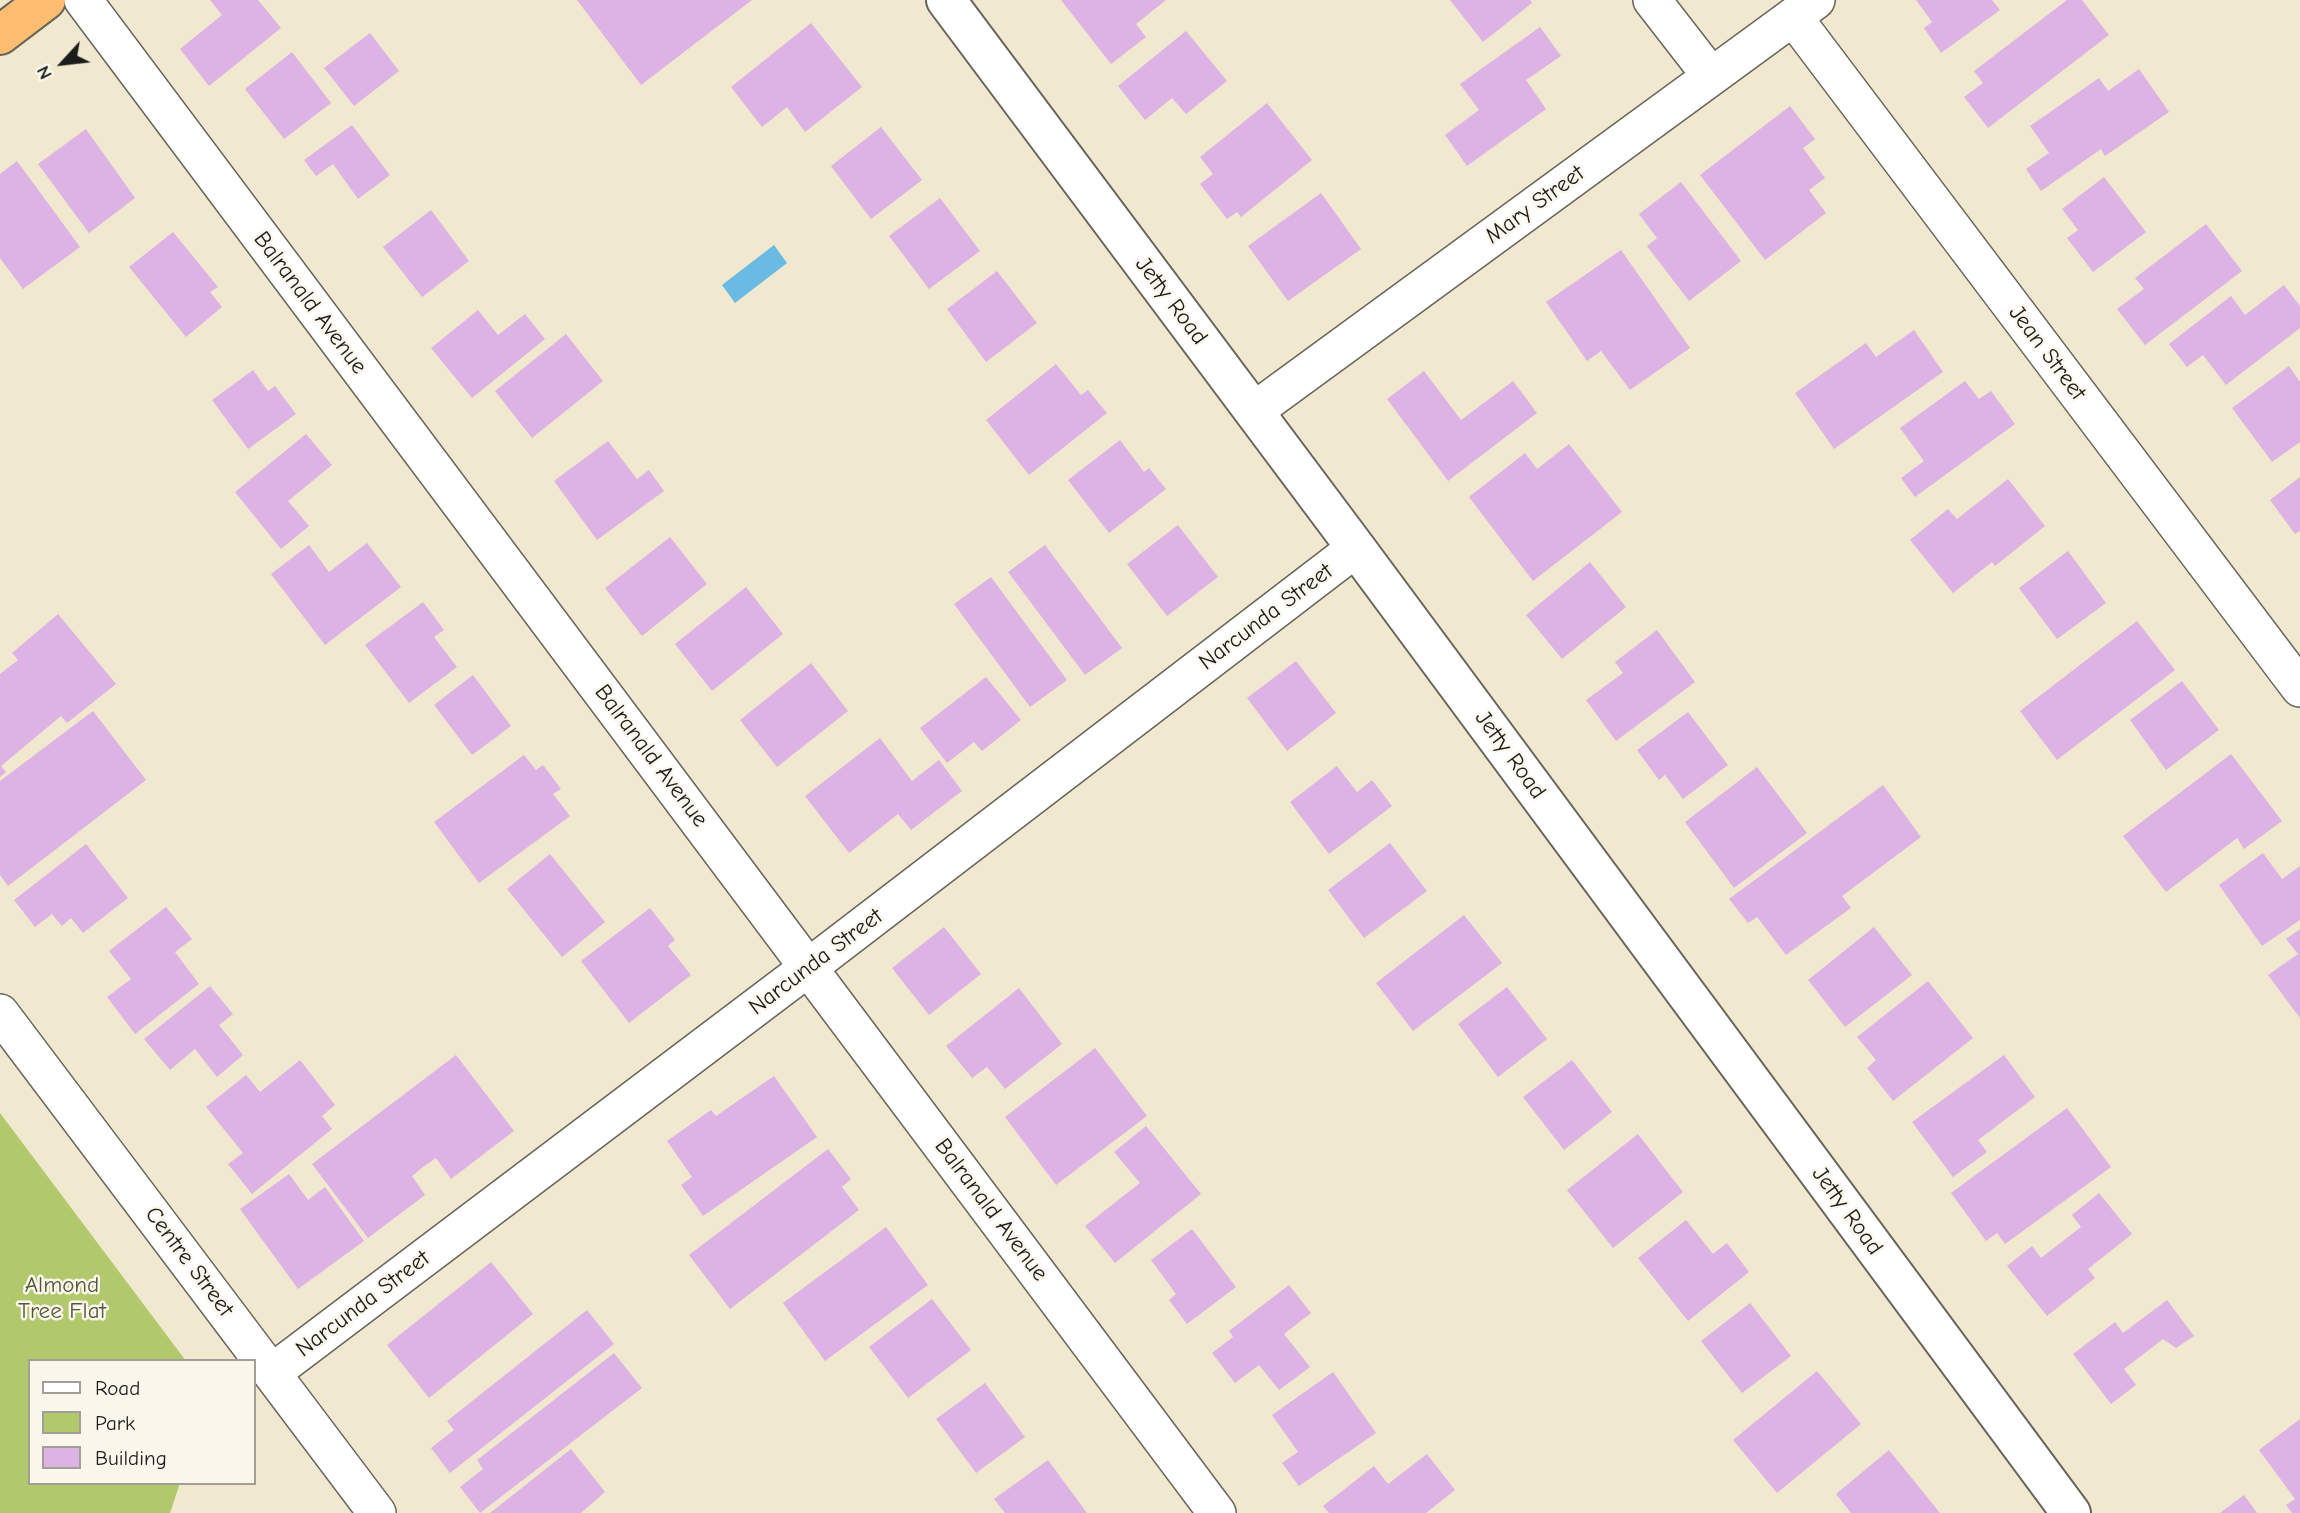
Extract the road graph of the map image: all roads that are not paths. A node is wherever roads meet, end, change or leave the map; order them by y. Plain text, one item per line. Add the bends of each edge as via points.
1 (46, 0) edge
2 (83, 0) edge
3 (946, 0) edge
4 (1652, 0) edge
5 (1805, 9) edge
6 (0, 35) edge
7 (1711, 76) junction
8 (1254, 411) junction
9 (1356, 548) junction
10 (2300, 688) edge
11 (809, 967) junction
12 (0, 1013) edge
13 (273, 1372) junction
14 (377, 1513) edge
15 (1217, 1513) edge
16 (2071, 1513) edge

1 - 6 highway
2 - 11 street, Balranald Avenue
3 - 8 street, Jetty Road
4 - 7 street
5 - 7 street, Mary Street
5 - 10 street, Jean Street
7 - 8 street, Mary Street
8 - 9 street, Jetty Road
9 - 11 street, Narcunda Street
9 - 16 street, Jetty Road
11 - 13 street, Narcunda Street
11 - 15 street, Balranald Avenue
12 - 13 street, Centre Street
13 - 14 street, Centre Street

